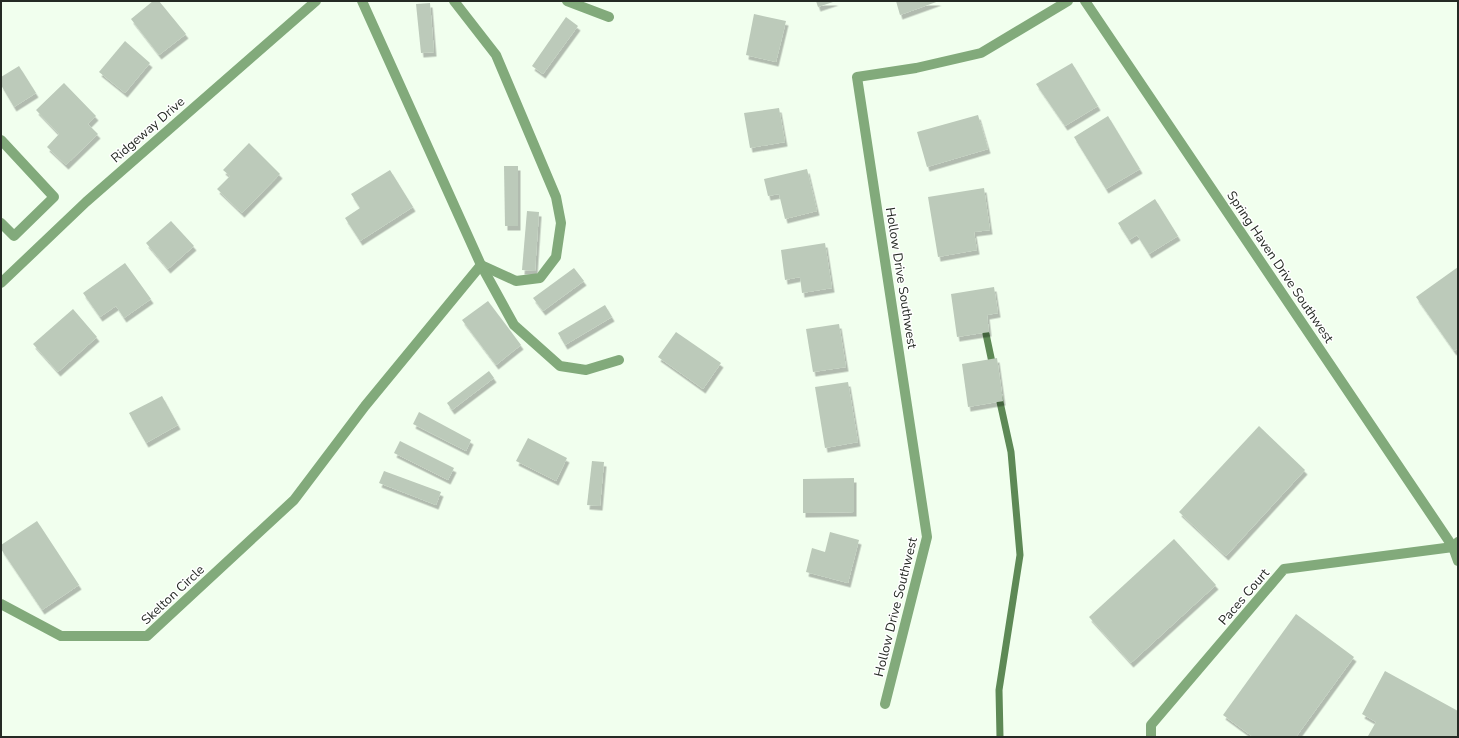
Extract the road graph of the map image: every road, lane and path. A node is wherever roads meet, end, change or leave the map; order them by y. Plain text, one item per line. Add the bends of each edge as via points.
1 (316, 1) edge
2 (362, 1) edge
3 (454, 1) edge
4 (567, 1) edge
5 (1068, 1) edge
6 (1085, 1) edge
7 (610, 17) dead end
8 (1, 140) edge
9 (1, 223) edge
10 (481, 265) junction
11 (1, 283) edge
12 (619, 360) dead end
13 (1455, 545) edge
14 (1458, 561) edge
15 (1, 604) edge
16 (885, 704) dead end
17 (1151, 737) edge

1 - 11 street, Ridgeway Drive via 86,202
2 - 10 street
3 - 10 street via 496,55 556,197 560,223 556,257 540,278 516,281
4 - 7 street
5 - 16 street, Hollow Drive Southwest via 981,53 916,68 857,77 928,537
6 - 13 street, Spring Haven Drive Southwest
8 - 9 street via 54,197 14,236
10 - 12 street via 514,325 560,366 586,370
10 - 15 street, Skelton Circle via 365,406 294,500 147,636 62,636
13 - 14 street
13 - 17 street, Paces Court via 1284,569 1151,725

